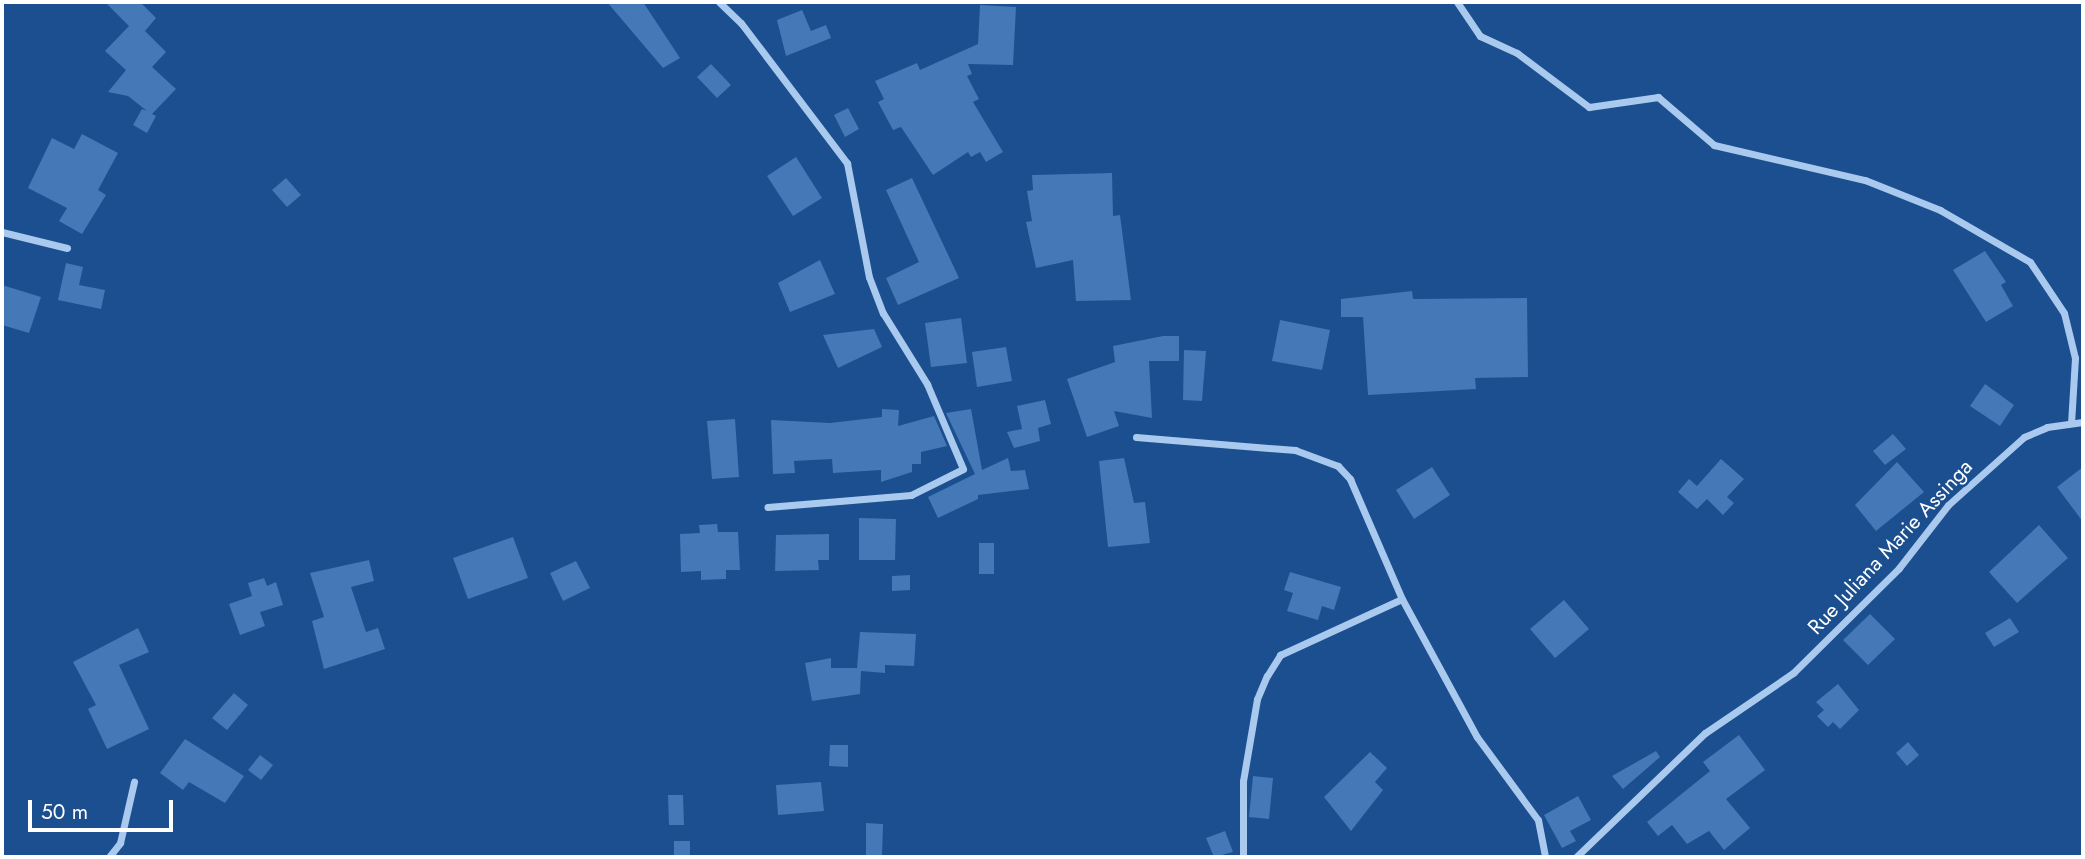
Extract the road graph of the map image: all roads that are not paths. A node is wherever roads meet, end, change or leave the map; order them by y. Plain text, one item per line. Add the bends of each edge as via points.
1 (719, 2) edge
2 (1457, 2) edge
3 (2, 232) edge
4 (67, 248) dead end
5 (2083, 422) edge
6 (2071, 423) junction
7 (1136, 438) dead end
8 (766, 507) dead end
9 (1402, 599) junction
10 (134, 782) dead end
11 (109, 857) edge
12 (1243, 857) edge
13 (1545, 857) edge
14 (1576, 857) edge

1 - 8 street via 741,23 847,163 869,277 883,313 927,384 964,469 911,495
2 - 6 street via 1480,36 1517,53 1589,107 1658,97 1714,145 1865,180 1940,210 2030,262 2064,313 2075,358
3 - 4 street
5 - 6 street, Rue Juliana Marie Assinga
6 - 14 street, Rue Juliana Marie Assinga via 2024,437 1948,505 1899,568 1793,673 1705,733
7 - 9 street via 1295,450 1338,466 1350,479
9 - 12 street via 1280,654 1257,699 1248,741
9 - 13 street via 1477,737 1538,820
10 - 11 street via 120,843

